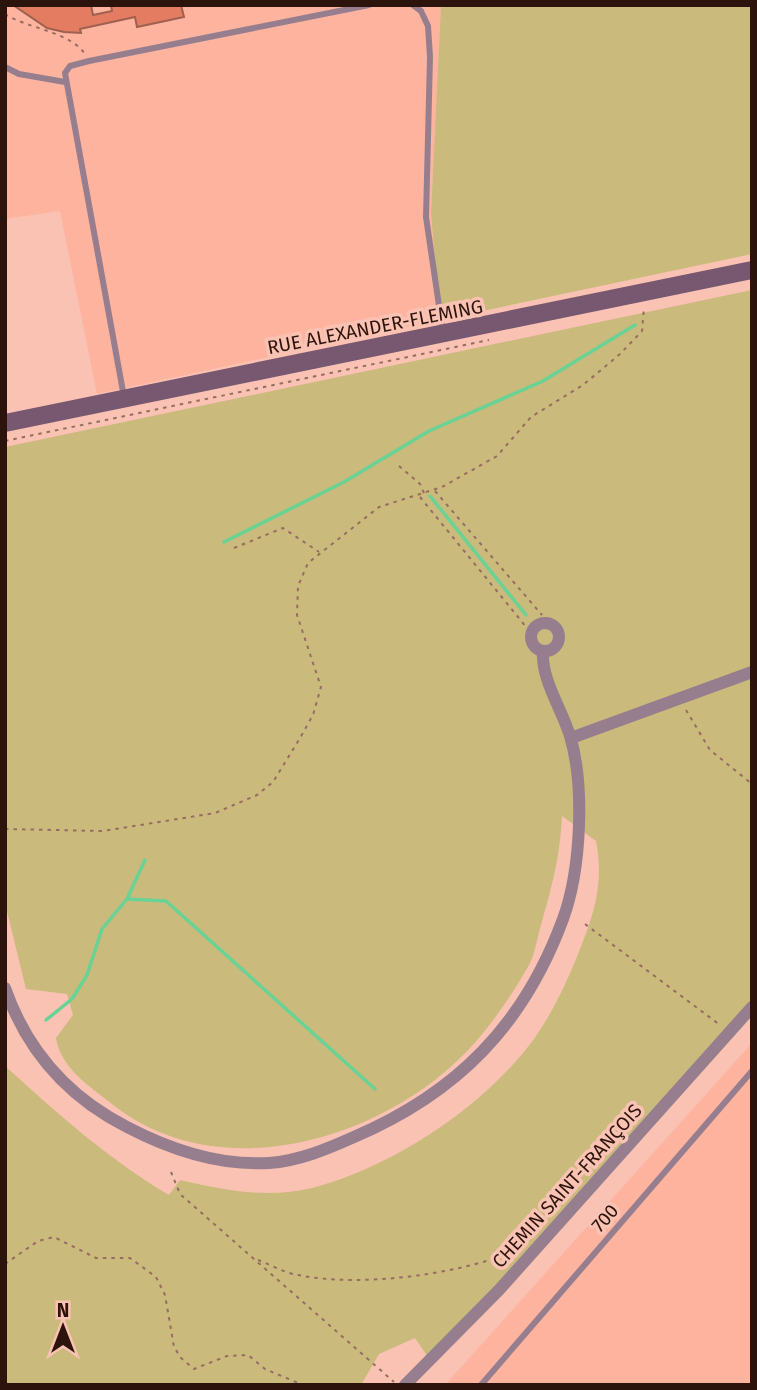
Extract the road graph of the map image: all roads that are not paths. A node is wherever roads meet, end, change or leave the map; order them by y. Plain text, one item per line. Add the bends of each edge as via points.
1 (369, 5) edge
2 (413, 5) edge
3 (5, 67) edge
4 (65, 82) junction
5 (752, 270) edge
6 (443, 335) junction
7 (124, 399) junction
8 (5, 423) edge
9 (543, 651) dead end
10 (752, 672) edge
11 (570, 738) junction
12 (5, 988) edge
13 (752, 1007) edge
14 (752, 1071) edge
15 (405, 1385) edge
16 (481, 1385) edge

1 - 4 lane via 89,61 70,66
2 - 6 lane via 428,26 426,217
3 - 4 lane
4 - 7 lane
5 - 6 street, RUE ALEXANDER-FLEMING
6 - 7 street, RUE ALEXANDER-FLEMING
7 - 8 street, RUE ALEXANDER-FLEMING
9 - 11 street via 543,666
10 - 11 street
11 - 12 street via 577,781 576,854 564,916 550,954 523,1003 487,1049 441,1090 366,1133 304,1157 270,1163 210,1158 156,1142 86,1102 58,1078 21,1028
13 - 15 street, CHEMIN SAINT-FRANÇOIS via 499,1290
14 - 16 lane, 700

